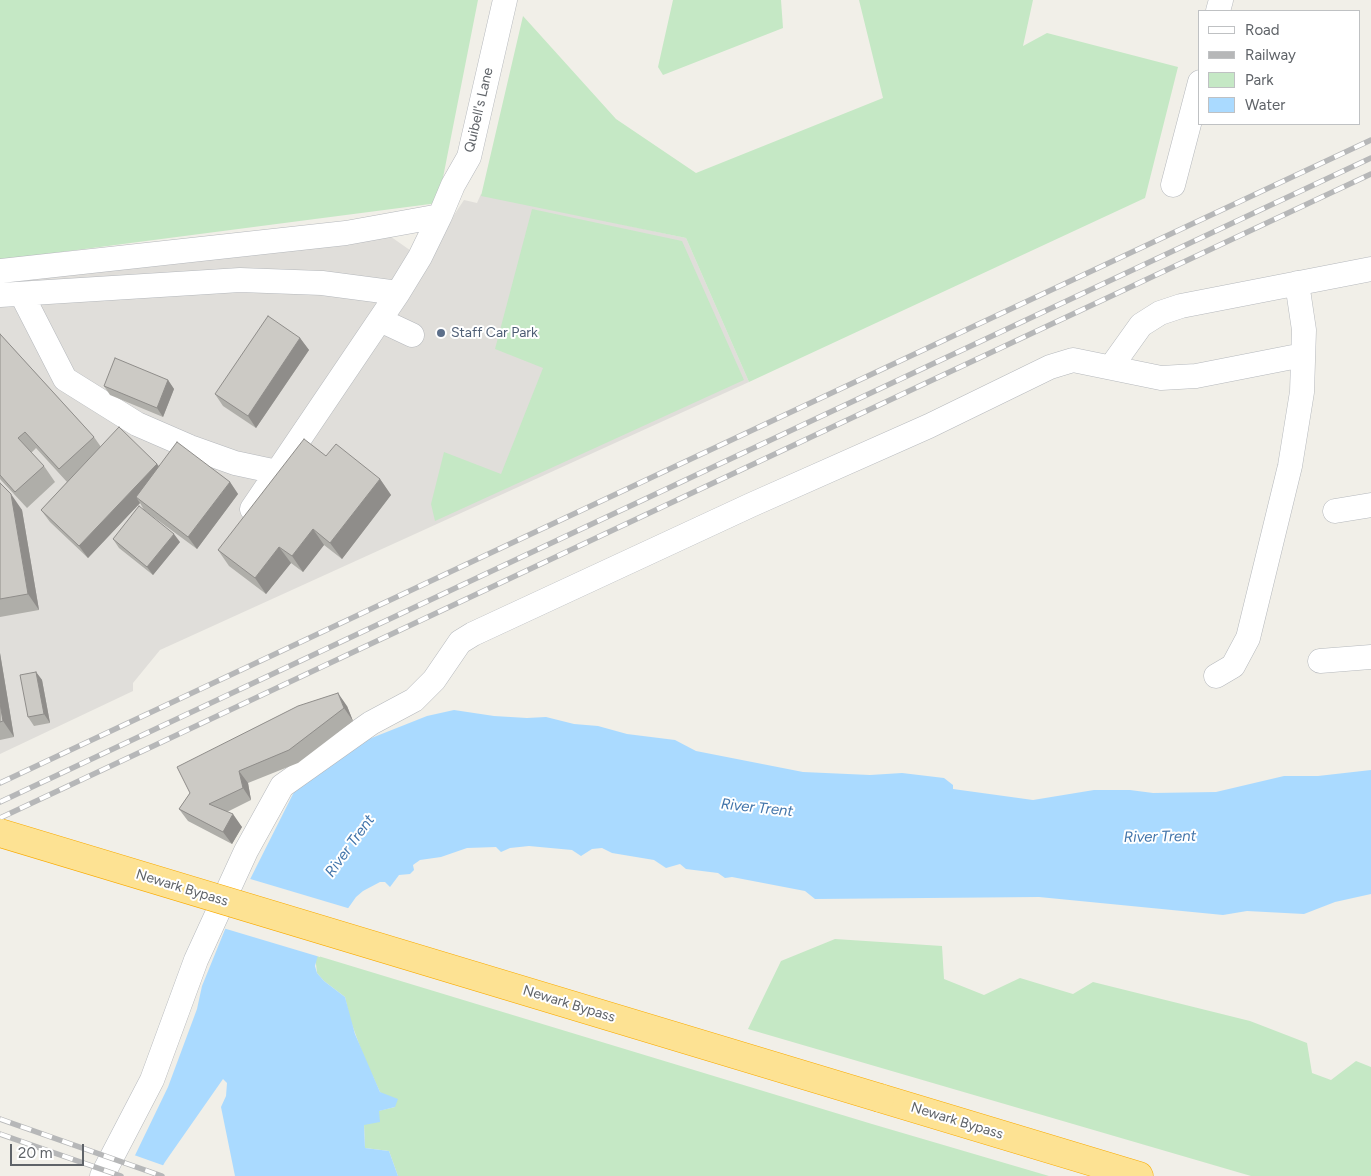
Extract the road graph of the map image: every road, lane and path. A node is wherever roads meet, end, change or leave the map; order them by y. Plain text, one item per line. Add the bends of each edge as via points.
1 (506, 0) edge
2 (1198, 90) edge
3 (1173, 185) dead end
4 (440, 216) junction
5 (1371, 269) edge
6 (0, 271) edge
7 (1298, 283) junction
8 (398, 293) junction
9 (11, 295) edge
10 (380, 320) junction
11 (412, 335) dead end
12 (1303, 355) junction
13 (1111, 367) junction
14 (277, 472) junction
15 (1371, 505) edge
16 (1336, 511) dead end
17 (239, 530) edge
18 (1371, 657) edge
19 (1320, 661) dead end
20 (1216, 676) dead end
21 (0, 833) edge
22 (102, 1176) edge
23 (1139, 1176) edge

1 - 4 street, Quibell's Lane via 469,157
2 - 3 street
4 - 6 street via 346,233
4 - 8 street, Quibell's Lane
5 - 7 street
7 - 12 street via 1304,330
7 - 13 street via 1160,313 1141,325
8 - 9 street via 322,283 240,280
8 - 10 street, Quibell's Lane
9 - 14 street via 65,380 137,424 190,447 235,463
10 - 11 street
10 - 14 street, Quibell's Lane
12 - 13 street via 1196,376 1161,378
12 - 20 street via 1302,392 1290,466 1254,620 1233,666
13 - 22 street via 1073,360 1050,366 929,426 751,505 460,642 434,680 414,700 371,723 282,786 246,851 196,960 152,1080
14 - 17 street, Quibell's Lane
15 - 16 street
18 - 19 street
21 - 23 highway, Newark Bypass, bridge

